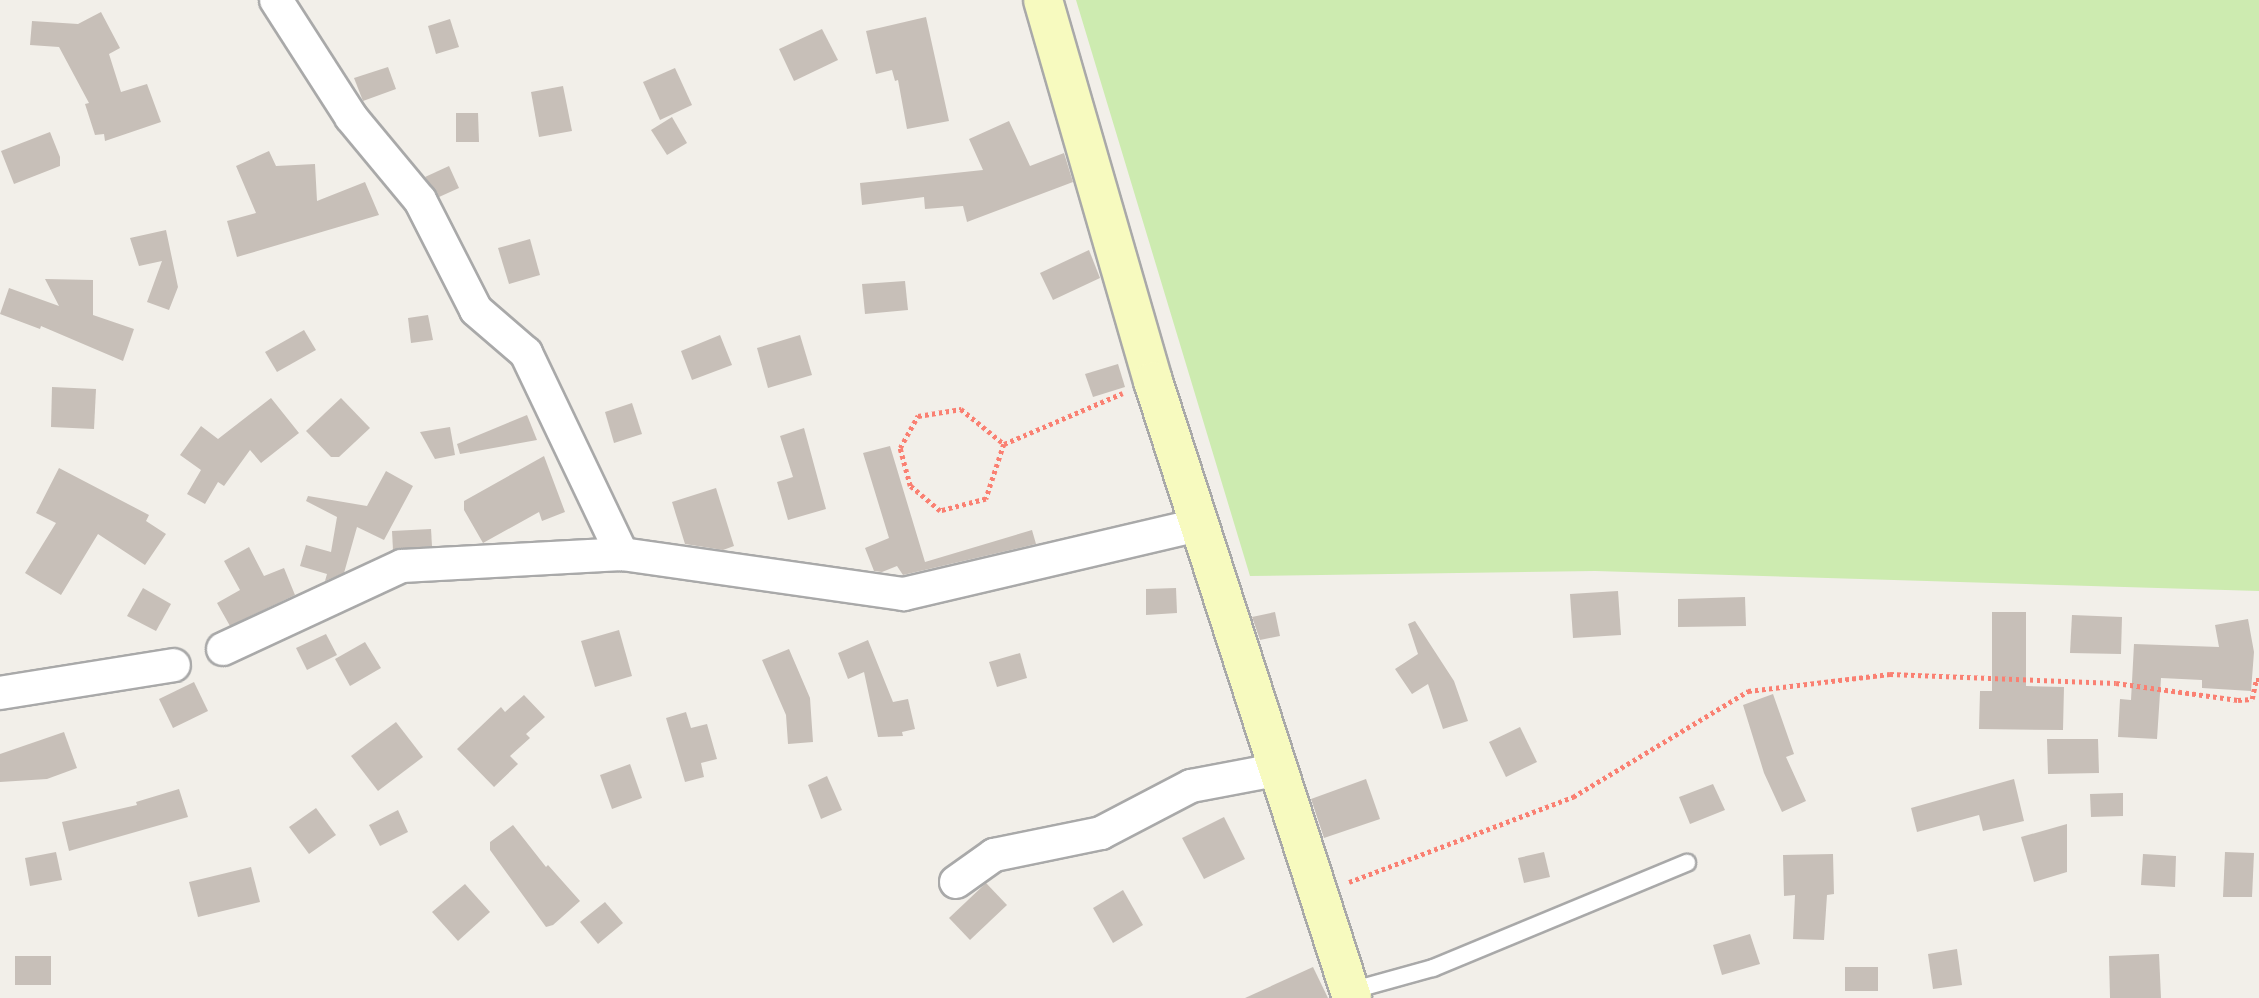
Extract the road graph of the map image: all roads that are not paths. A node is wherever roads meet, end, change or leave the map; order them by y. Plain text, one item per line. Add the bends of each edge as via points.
1 (276, 0) edge
2 (1043, 0) edge
3 (1199, 525) junction
4 (622, 554) junction
5 (223, 649) dead end
6 (174, 665) dead end
7 (0, 693) edge
8 (1276, 770) junction
9 (1687, 863) dead end
10 (956, 881) dead end
11 (1350, 995) edge

1 - 4 street via 351,117 420,200 476,310 526,353
2 - 3 street
3 - 4 street via 904,594
3 - 8 street
4 - 5 street via 402,566
6 - 7 street
8 - 10 street via 1191,786 1101,833 994,855
8 - 11 street
9 - 11 lane via 1433,968

